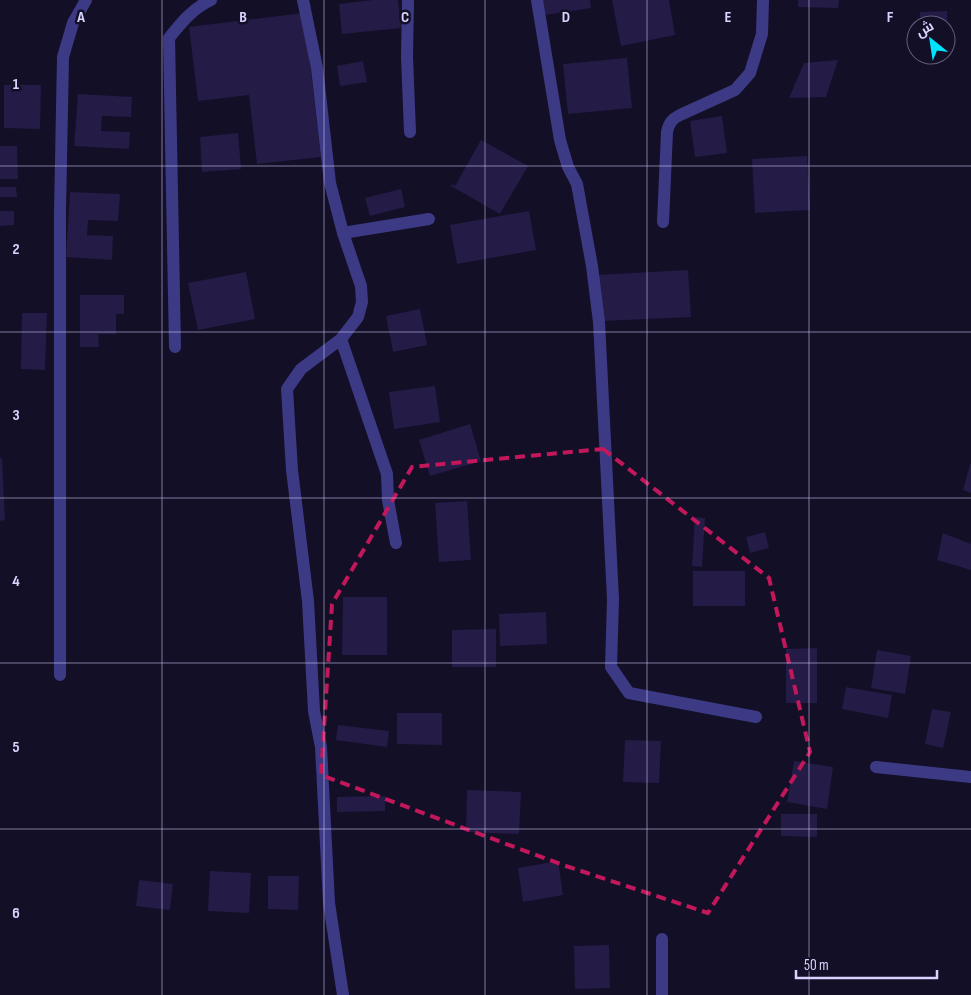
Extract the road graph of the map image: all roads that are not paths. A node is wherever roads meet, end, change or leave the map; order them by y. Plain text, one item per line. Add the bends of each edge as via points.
1 (86, 0) edge
2 (211, 0) edge
3 (304, 0) edge
4 (408, 0) edge
5 (537, 0) edge
6 (763, 0) edge
7 (410, 132) dead end
8 (429, 219) dead end
9 (663, 222) dead end
10 (343, 233) junction
11 (341, 339) junction
12 (175, 348) dead end
13 (396, 543) dead end
14 (60, 675) dead end
15 (756, 717) dead end
16 (876, 767) dead end
17 (971, 777) edge
18 (662, 940) dead end
19 (343, 995) edge
20 (662, 995) edge

1 - 14 street via 73,23 63,57
2 - 12 street via 184,19 169,38
3 - 10 street via 317,68 330,183
4 - 7 street
5 - 15 street via 560,140 577,184 599,322 613,598 611,667 629,693
6 - 9 street via 762,34 750,73 735,90 673,118 668,124
8 - 10 street
10 - 11 street via 362,302 358,317
11 - 13 street via 386,474
11 - 19 street via 301,369 287,389 292,470 308,600 314,711 321,747 329,903
16 - 17 street
18 - 20 street

